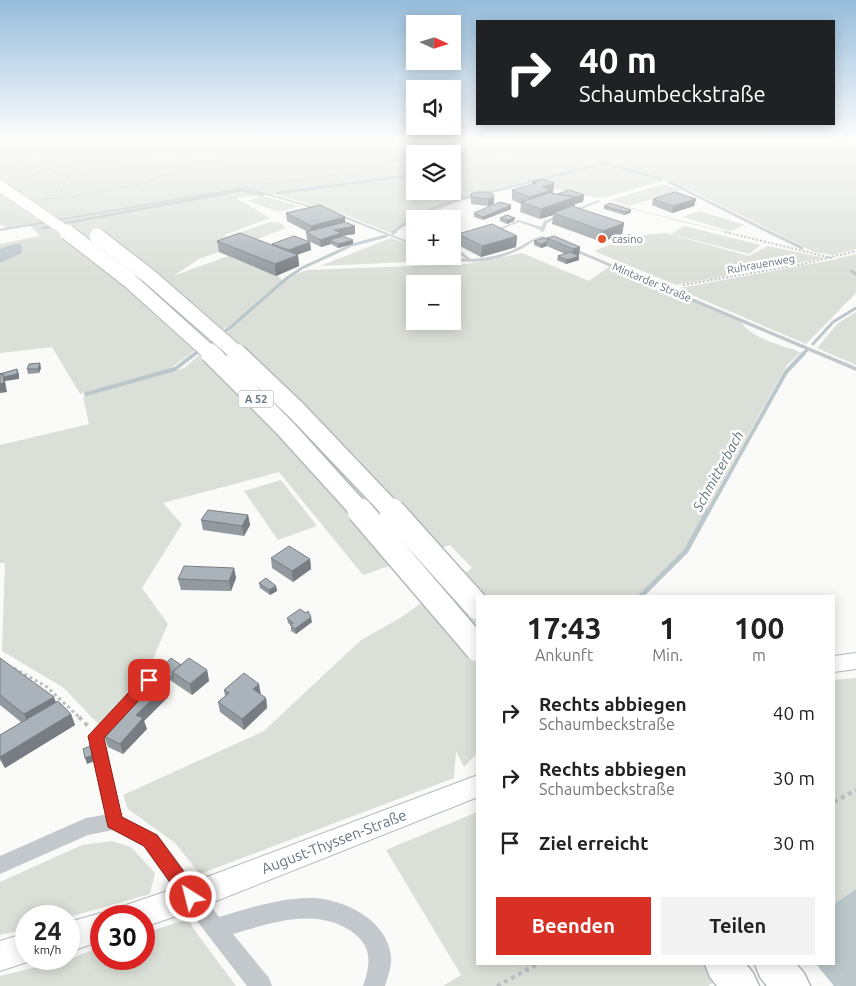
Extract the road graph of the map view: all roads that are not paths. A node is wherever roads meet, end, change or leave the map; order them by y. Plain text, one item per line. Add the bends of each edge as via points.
1 (11, 185) edge
2 (14, 185) edge
3 (599, 201) road end
4 (572, 211) edge
5 (563, 215) edge
6 (0, 230) edge
7 (542, 230) junction
8 (469, 232) edge
9 (488, 233) edge
10 (461, 234) edge
11 (540, 238) junction
12 (406, 241) edge
13 (560, 244) edge
14 (567, 247) edge
15 (461, 253) edge
16 (470, 260) junction
17 (461, 261) edge
18 (856, 368) edge
19 (476, 605) edge
20 (476, 647) edge
21 (856, 661) edge
22 (835, 664) edge
23 (136, 694) edge
24 (476, 787) edge
25 (114, 822) junction
26 (0, 865) edge
27 (191, 897) junction
28 (155, 909) edge
29 (216, 928) junction
30 (15, 951) edge
31 (0, 956) edge
32 (724, 965) edge
33 (775, 965) edge
34 (261, 986) edge
35 (374, 986) edge
36 (740, 986) edge
37 (791, 986) edge

1 - 20 highway, A 52, bridge via 152,300 220,362 351,501
2 - 19 highway, A 52, bridge via 60,210 98,237 204,324 324,439
3 - 4 lane
5 - 7 lane via 545,222
6 - 12 lane via 244,188 340,214
7 - 9 lane via 519,221
7 - 11 lane
8 - 10 lane
11 - 13 lane
11 - 16 lane via 511,252
14 - 18 lane, Mintarder Straße
15 - 16 lane
16 - 17 lane
21 - 22 main road
23 - 25 lane via 96,736
24 - 27 main road, August-Thyssen-Straße
25 - 26 street via 86,827
25 - 27 street via 151,840
27 - 28 main road
27 - 29 street
29 - 34 street
29 - 35 street via 283,910 314,908 345,914 378,943 381,963
30 - 31 main road
32 - 36 highway
33 - 37 highway

